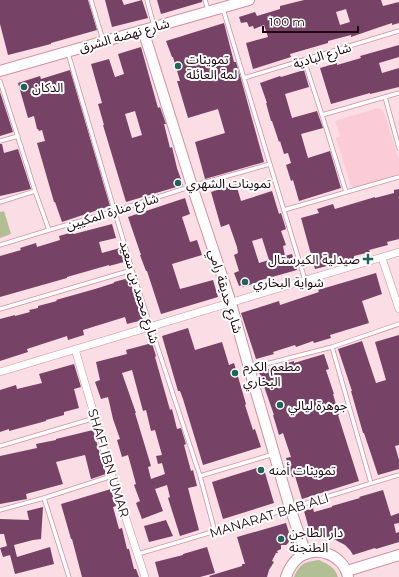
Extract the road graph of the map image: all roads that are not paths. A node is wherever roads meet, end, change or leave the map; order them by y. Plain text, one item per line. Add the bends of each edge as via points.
1 (92, 0) edge
2 (147, 0) edge
3 (205, 0) edge
4 (249, 0) edge
5 (223, 7) junction
6 (208, 12) junction
7 (154, 27) junction
8 (143, 30) junction
9 (399, 32) edge
10 (103, 42) junction
11 (67, 52) junction
12 (304, 60) junction
13 (0, 71) edge
14 (244, 78) junction
15 (0, 81) edge
16 (399, 93) edge
17 (385, 97) junction
18 (322, 114) junction
19 (18, 136) junction
20 (0, 141) edge
21 (399, 148) edge
22 (270, 164) junction
23 (399, 177) edge
24 (192, 186) junction
25 (35, 191) junction
26 (346, 192) junction
27 (0, 202) edge
28 (284, 210) junction
29 (116, 211) junction
30 (49, 230) junction
31 (0, 245) edge
32 (399, 252) edge
33 (382, 258) junction
34 (132, 270) junction
35 (305, 280) junction
36 (230, 303) junction
37 (399, 308) edge
38 (0, 309) edge
39 (399, 324) edge
40 (151, 327) junction
41 (332, 347) junction
42 (76, 349) junction
43 (249, 368) junction
44 (0, 372) edge
45 (95, 418) junction
46 (0, 446) edge
47 (275, 454) junction
48 (399, 475) edge
49 (112, 476) junction
50 (200, 476) junction
51 (371, 484) junction
52 (44, 498) junction
53 (290, 508) junction
54 (0, 510) edge
55 (215, 532) junction
56 (138, 554) junction
57 (306, 554) junction
58 (399, 555) edge
59 (348, 574) edge
60 (69, 577) edge
61 (145, 577) edge
62 (286, 577) edge

1 - 10 lane
2 - 7 lane
3 - 6 lane
4 - 5 street, شارع نهضة الشرق
5 - 6 street, شارع نهضة الشرق
5 - 14 lane
6 - 7 street, شارع نهضة الشرق
7 - 8 street, شارع نهضة الشرق
8 - 10 street, شارع نهضة الشرق
8 - 24 street, شارع حديقة رامي
9 - 12 lane, شارع البادية
10 - 11 street, شارع نهضة الشرق
11 - 13 street, شارع نهضة الشرق
11 - 29 lane, شارع محمد بن سعيد
12 - 14 lane, شارع البادية
12 - 18 lane
14 - 22 lane
15 - 19 lane
16 - 17 lane
17 - 18 lane
17 - 21 lane
18 - 26 lane
19 - 20 lane
19 - 25 lane
22 - 24 lane, شارع منارة المكيين
22 - 28 lane
23 - 26 lane
24 - 29 lane, شارع منارة المكيين
24 - 36 street, شارع حديقة رامي
25 - 27 lane
25 - 30 lane
26 - 28 lane
28 - 35 lane
29 - 30 lane, شارع منارة المكيين
29 - 34 lane, شارع محمد بن سعيد
30 - 31 lane, شارع منارة المكيين
32 - 33 street
33 - 35 street
33 - 37 street
34 - 38 lane
34 - 40 lane, شارع محمد بن سعيد
35 - 36 street
36 - 40 street
36 - 43 street, شارع حديقة رامي
39 - 41 lane
40 - 42 street
40 - 50 lane, شارع محمد بن سعيد
41 - 43 lane
41 - 51 lane
42 - 44 street
42 - 45 street, SHAFI IBN UMAR
43 - 47 street, شارع حديقة رامي
45 - 46 lane
45 - 49 street, SHAFI IBN UMAR
47 - 50 lane
47 - 53 street, شارع حديقة رامي
48 - 51 lane, MANARAT BAB ALI
49 - 52 lane
49 - 56 street, SHAFI IBN UMAR
50 - 55 lane, شارع محمد بن سعيد
51 - 53 lane, MANARAT BAB ALI
52 - 54 lane
52 - 60 lane
53 - 55 lane, MANARAT BAB ALI
53 - 57 street, شارع حديقة رامي
55 - 56 lane, MANARAT BAB ALI
56 - 61 street, SHAFI IBN UMAR
57 - 59 street via 330,554 340,561
57 - 62 street via 296,559
58 - 59 street

